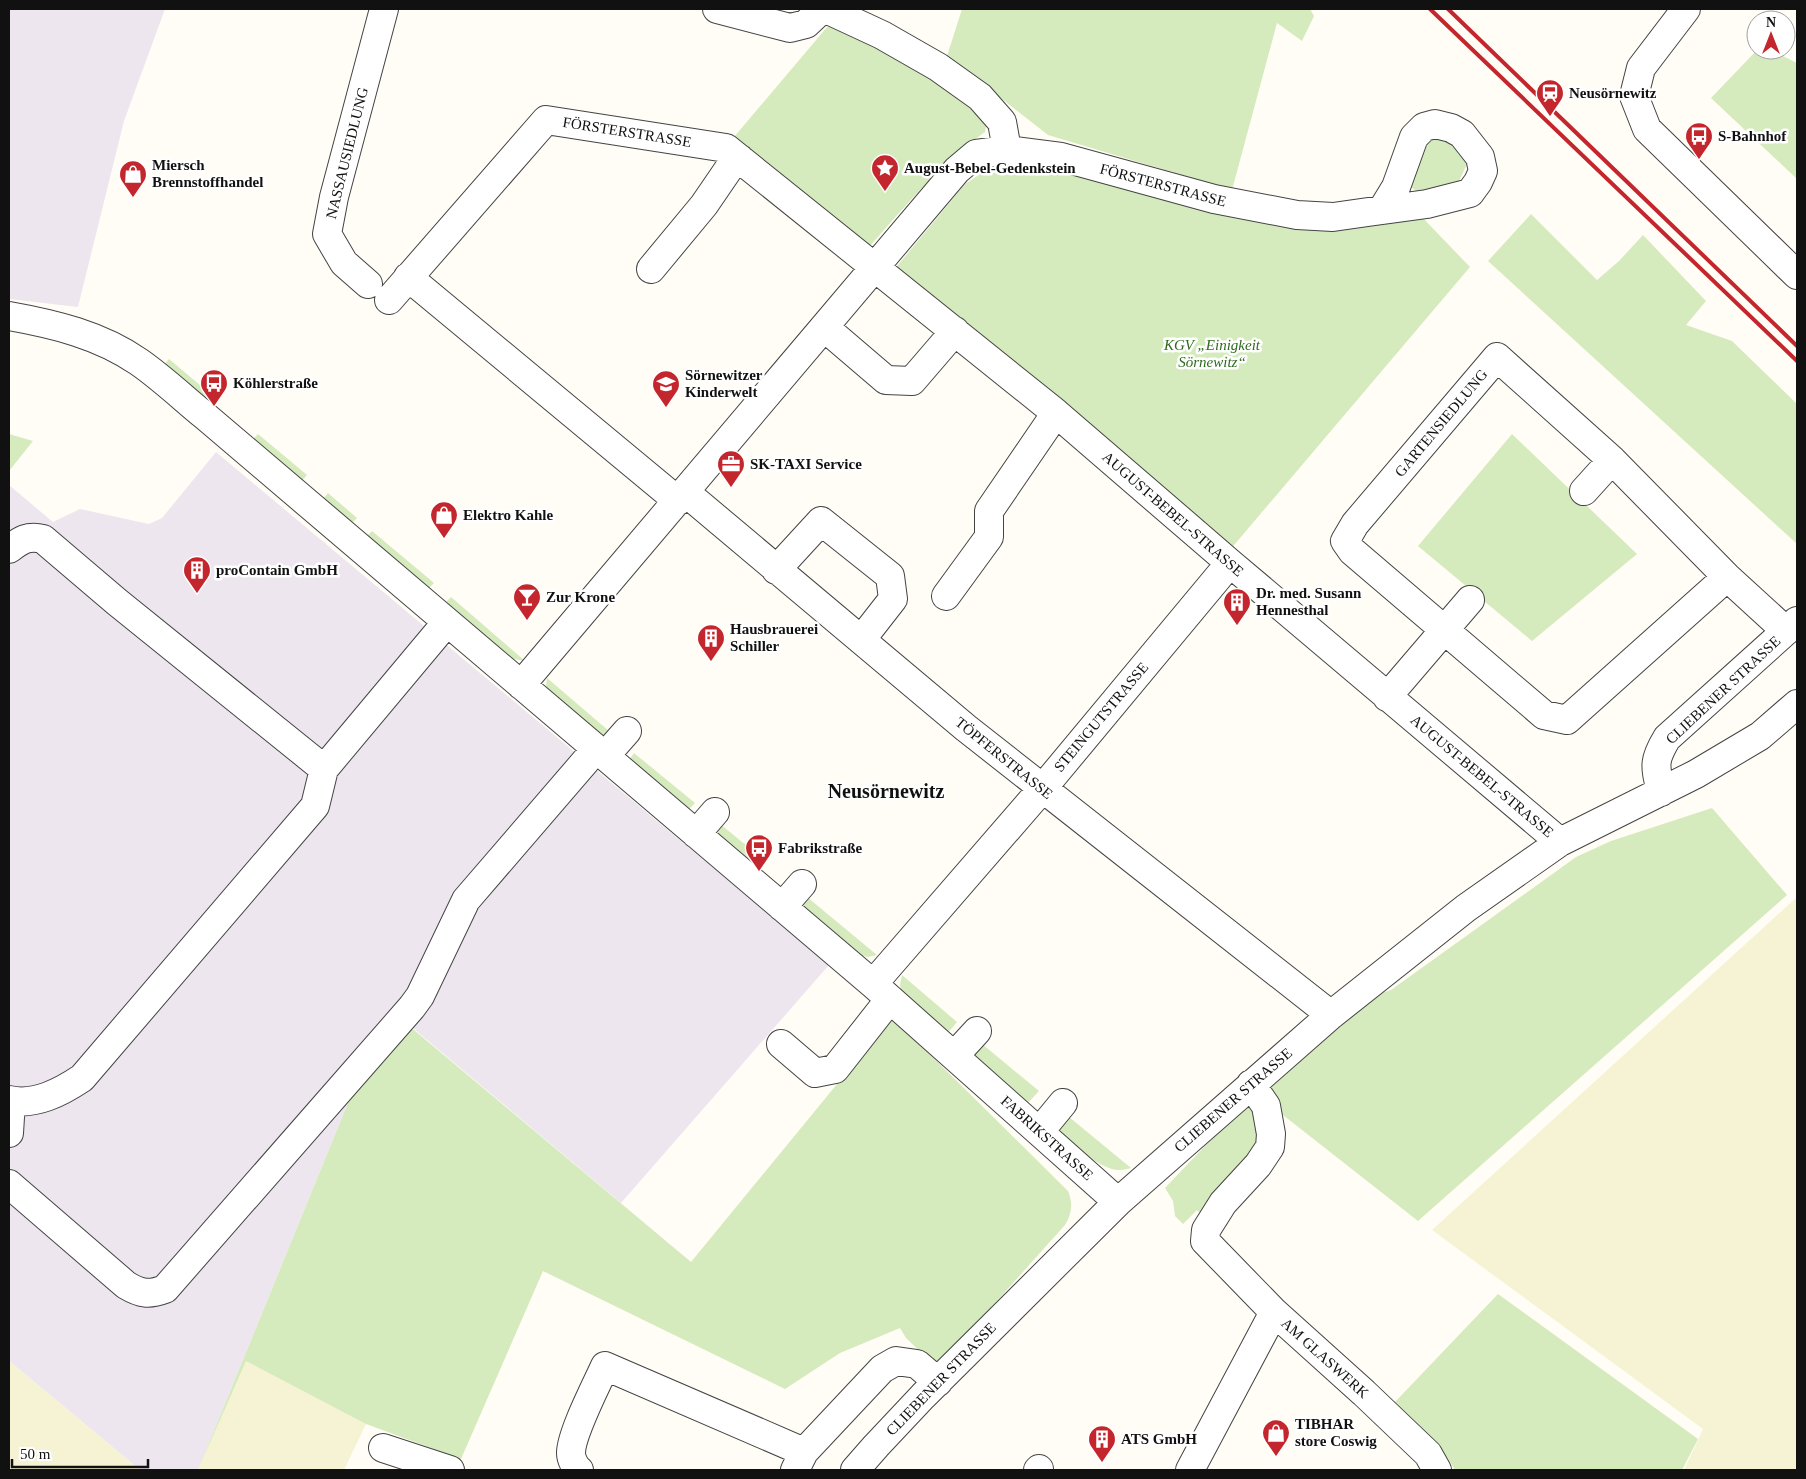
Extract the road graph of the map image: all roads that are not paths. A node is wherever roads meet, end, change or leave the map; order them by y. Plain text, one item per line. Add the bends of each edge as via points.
1 (384, 9) edge
2 (717, 9) edge
3 (824, 9) edge
4 (1686, 9) edge
5 (1007, 150) junction
6 (740, 159) junction
7 (1382, 210) dead end
8 (875, 267) junction
9 (651, 269) dead end
10 (1797, 275) edge
11 (408, 277) junction
12 (379, 292) joint
13 (9, 316) edge
14 (824, 327) junction
15 (955, 331) junction
16 (1056, 413) junction
17 (1612, 460) junction
18 (1584, 490) dead end
19 (682, 497) junction
20 (9, 549) edge
21 (1230, 563) junction
22 (776, 570) junction
23 (1727, 577) junction
24 (946, 596) dead end
25 (1470, 600) dead end
26 (447, 622) junction
27 (1792, 626) edge
28 (1444, 630) junction
29 (861, 640) junction
30 (521, 685) junction
31 (1387, 697) junction
32 (1797, 704) edge
33 (631, 738) dead end
34 (606, 758) junction
35 (324, 769) junction
36 (1042, 789) junction
37 (1661, 792) junction
38 (708, 806) dead end
39 (689, 829) junction
40 (1560, 842) junction
41 (802, 884) dead end
42 (782, 907) junction
43 (882, 991) junction
44 (1331, 1015) junction
45 (971, 1026) dead end
46 (781, 1044) dead end
47 (949, 1050) junction
48 (1250, 1084) junction
49 (10, 1100) edge
50 (1063, 1103) dead end
51 (1040, 1131) junction
52 (9, 1133) edge
53 (9, 1184) edge
54 (1118, 1202) junction
55 (1274, 1312) junction
56 (938, 1382) junction
57 (383, 1448) dead end
58 (800, 1461) edge
59 (450, 1470) edge
60 (579, 1470) edge
61 (855, 1470) edge
62 (1190, 1470) edge
63 (1437, 1470) edge

1 - 12 street, NASSAUSIEDLUNG via 327,234 344,263
2 - 3 street via 790,28 806,24
3 - 5 street via 882,35 980,96 1002,122
4 - 10 street via 1641,68 1634,96 1644,120 1648,129
5 - 7 street, FÖRSTERSTRASSE via 1061,158 1214,199 1297,215 1333,217
5 - 8 street, FÖRSTERSTRASSE via 976,154 957,170
6 - 8 street, FÖRSTERSTRASSE
6 - 9 street via 730,166 704,205
6 - 11 street, FÖRSTERSTRASSE via 726,148 546,120
8 - 14 street, FÖRSTERSTRASSE
8 - 15 street, AUGUST-BEBEL-STRASSE
11 - 12 street, FÖRSTERSTRASSE
11 - 19 street
13 - 26 street via 43,322 95,338 139,362
14 - 15 street via 886,380 912,381
14 - 19 street, FÖRSTERSTRASSE
15 - 16 street, AUGUST-BEBEL-STRASSE
16 - 21 street, AUGUST-BEBEL-STRASSE
16 - 24 street via 989,512 989,537
17 - 18 street
17 - 23 street, GARTENSIEDLUNG
17 - 28 street, GARTENSIEDLUNG via 1497,358 1355,524 1345,542
19 - 22 street, TÖPFERSTRASSE
19 - 30 street, FÖRSTERSTRASSE
20 - 35 street via 32,537 43,539
21 - 31 street, AUGUST-BEBEL-STRASSE
21 - 36 street, STEINGUTSTRASSE
22 - 29 street, TÖPFERSTRASSE
22 - 29 street via 821,521 890,576 894,599
23 - 27 street, GARTENSIEDLUNG
23 - 28 street, GARTENSIEDLUNG via 1567,720 1544,715
25 - 28 street
26 - 30 street
26 - 35 street
27 - 37 street, CLIEBENER STRASSE via 1667,738 1657,754 1655,769
28 - 31 street
29 - 36 street, TÖPFERSTRASSE
30 - 34 street, FABRIKSTRASSE
31 - 40 street, AUGUST-BEBEL-STRASSE
32 - 37 street, CLIEBENER STRASSE via 1760,736
33 - 34 street
34 - 39 street, FABRIKSTRASSE
34 - 53 street via 466,900 412,1007 165,1289 152,1293 126,1285
35 - 49 street via 315,806 82,1078 62,1091 38,1099
36 - 43 street, STEINGUTSTRASSE
36 - 44 street, TÖPFERSTRASSE
37 - 40 street, CLIEBENER STRASSE
38 - 39 street
39 - 42 street, FABRIKSTRASSE
40 - 44 street, CLIEBENER STRASSE via 1466,908
41 - 42 street
42 - 43 street, FABRIKSTRASSE
43 - 46 street, STEINGUTSTRASSE via 835,1068 815,1073
43 - 47 street, FABRIKSTRASSE
44 - 48 street, CLIEBENER STRASSE
45 - 47 street
47 - 51 street, FABRIKSTRASSE
48 - 54 street, CLIEBENER STRASSE
48 - 55 street, AM GLASWERK via 1266,1106 1270,1147 1258,1165 1222,1203 1206,1230 1205,1241
49 - 52 street
50 - 51 street
51 - 54 street, FABRIKSTRASSE
54 - 56 street, CLIEBENER STRASSE
55 - 62 street, AM GLASWERK
55 - 63 street, AM GLASWERK via 1428,1454
56 - 58 street via 918,1364 896,1361 882,1370
56 - 61 street, CLIEBENER STRASSE
57 - 59 street
58 - 60 street via 605,1366 574,1438 571,1454

